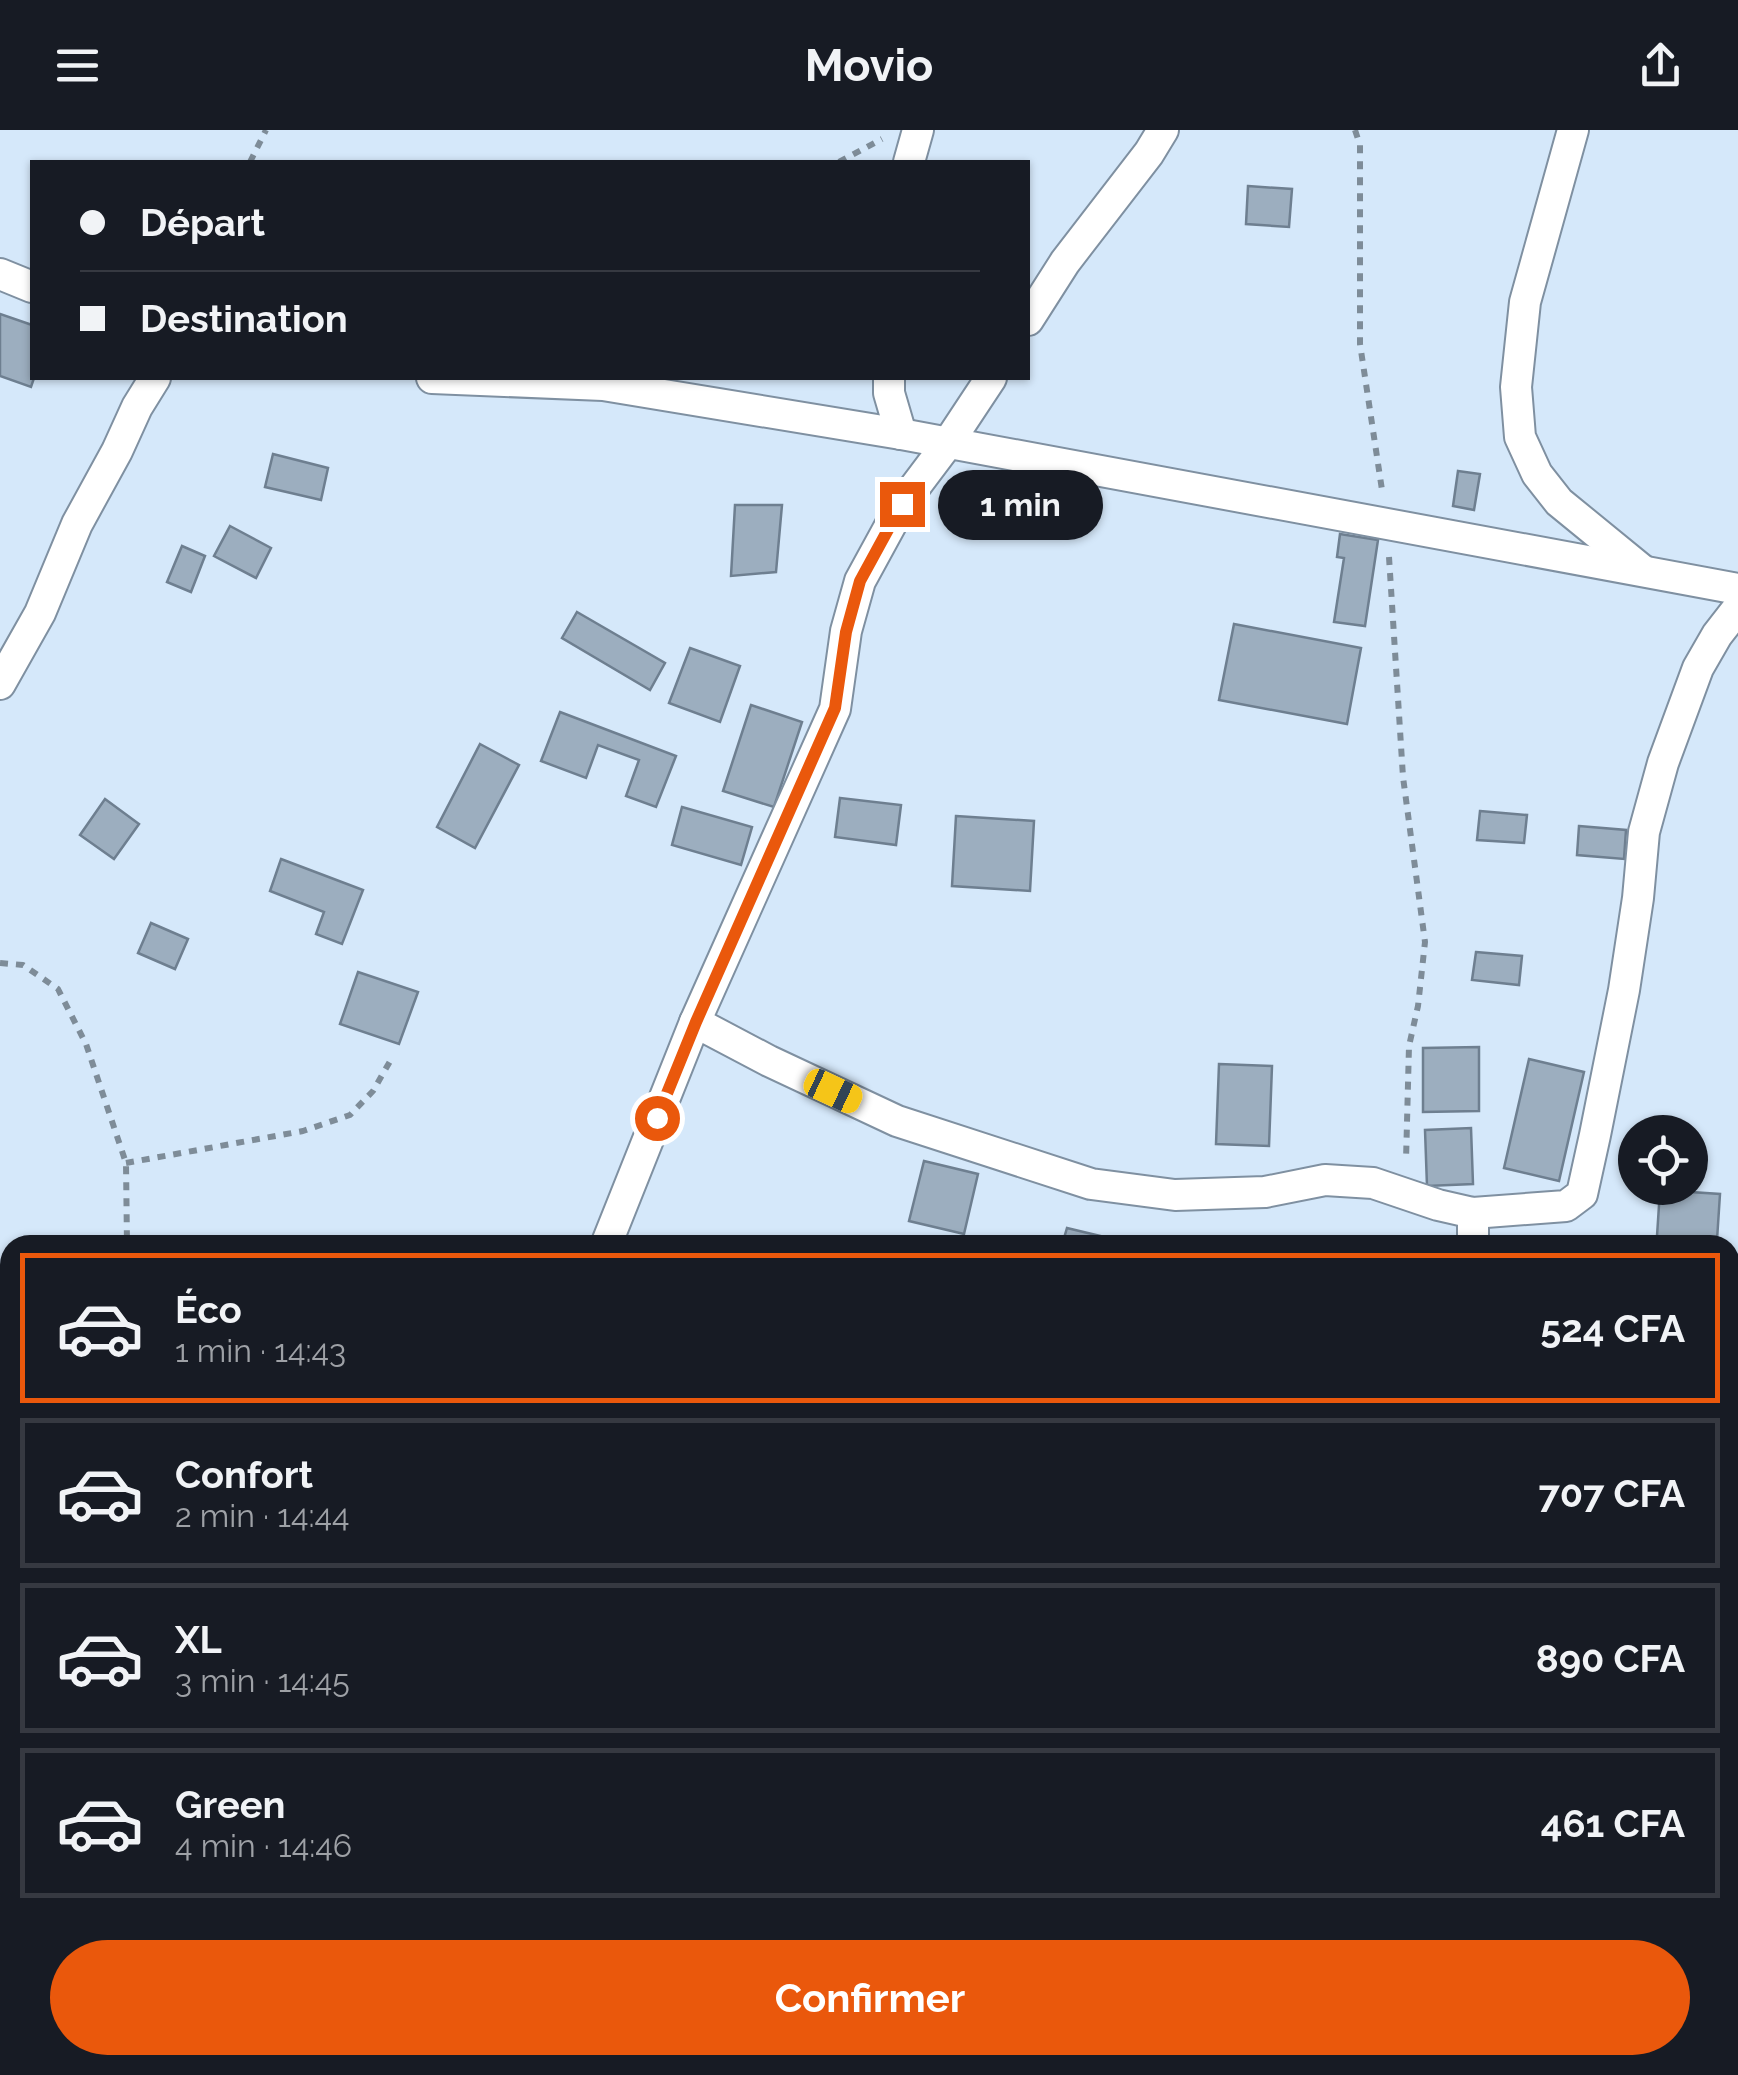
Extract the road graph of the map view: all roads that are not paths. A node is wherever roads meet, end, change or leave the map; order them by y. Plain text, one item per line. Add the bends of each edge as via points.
1 (918, 130) edge
2 (1163, 130) edge
3 (1573, 130) edge
4 (910, 160) edge
5 (0, 274) edge
6 (30, 286) edge
7 (1030, 317) edge
8 (154, 380) edge
9 (481, 380) edge
10 (889, 380) edge
11 (989, 380) edge
12 (900, 434) junction
13 (948, 443) junction
14 (1643, 571) junction
15 (1738, 588) edge
16 (1738, 608) edge
17 (0, 684) edge
18 (696, 1022) junction
19 (1473, 1214) junction
20 (610, 1235) edge
21 (1473, 1235) edge

1 - 4 street
2 - 7 street
3 - 14 street via 1525,302 1516,387 1520,438 1560,502
5 - 6 street
8 - 17 street
9 - 12 street via 604,385
10 - 12 street
11 - 13 street
12 - 13 street
13 - 14 street
13 - 18 street via 902,504 860,581 835,708
14 - 15 street
16 - 19 street via 1698,668 1644,832 1624,990 1582,1194 1566,1206
18 - 19 street via 898,1121 1092,1184 1175,1195 1265,1192 1325,1180 1373,1183
18 - 20 street
19 - 21 street

